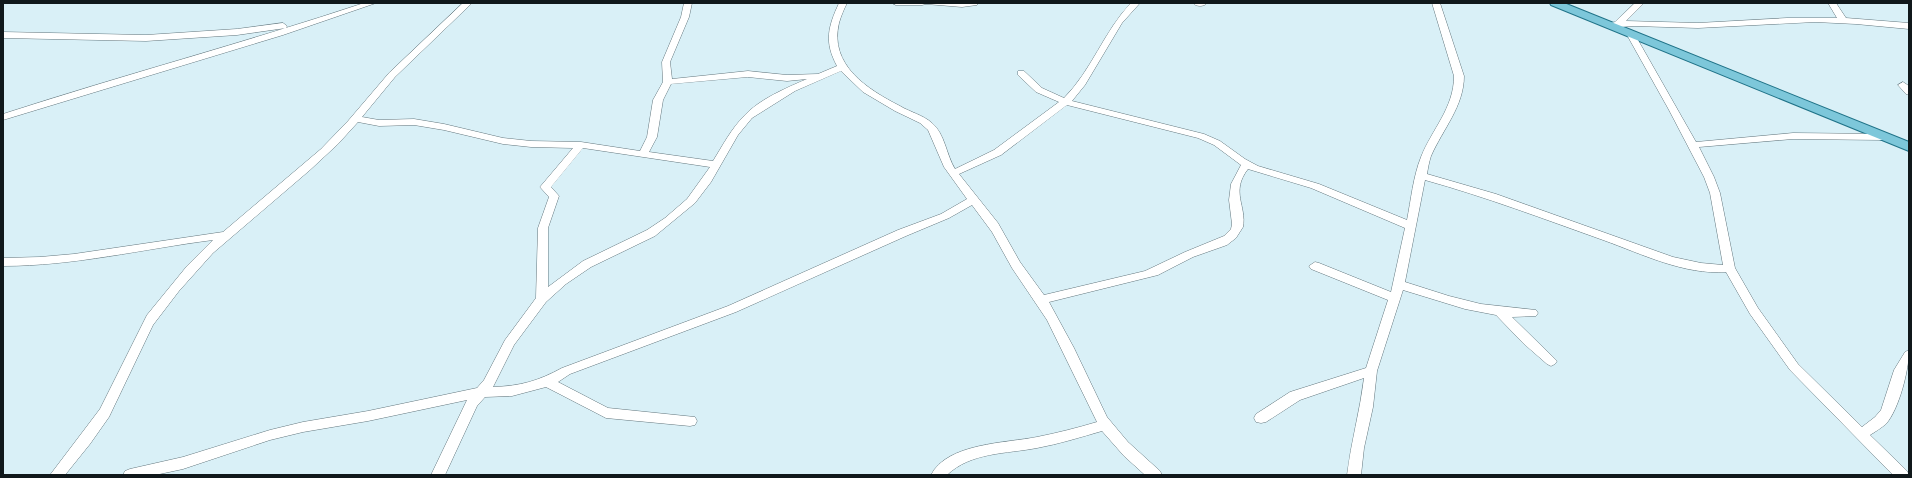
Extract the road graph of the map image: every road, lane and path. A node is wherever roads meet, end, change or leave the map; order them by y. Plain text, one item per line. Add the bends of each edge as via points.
1 (372, 3) edge
2 (468, 3) edge
3 (688, 3) edge
4 (846, 3) edge
5 (896, 3) edge
6 (922, 3) edge
7 (929, 3) edge
8 (974, 3) edge
9 (1136, 3) edge
10 (1197, 3) edge
11 (1202, 3) edge
12 (1436, 3) edge
13 (1555, 3) edge
14 (1640, 3) edge
15 (1832, 3) edge
16 (1843, 20) junction
17 (311, 23) junction
18 (1614, 25) junction
19 (1909, 26) edge
20 (3, 35) edge
21 (1631, 35) junction
22 (841, 68) junction
23 (1021, 73) dead end
24 (824, 75) junction
25 (668, 82) junction
26 (1066, 102) junction
27 (3, 117) edge
28 (356, 119) junction
29 (1883, 137) junction
30 (581, 146) junction
31 (1693, 146) junction
32 (1909, 147) edge
33 (643, 154) junction
34 (1246, 164) junction
35 (716, 165) junction
36 (953, 173) junction
37 (1421, 176) junction
38 (972, 200) junction
39 (1410, 226) junction
40 (227, 235) junction
41 (3, 262) edge
42 (1315, 266) dead end
43 (1729, 268) junction
44 (1399, 284) junction
45 (1394, 298) junction
46 (542, 299) junction
47 (1041, 300) junction
48 (1500, 312) junction
49 (1532, 314) dead end
50 (1909, 355) edge
51 (1551, 361) dead end
52 (1371, 371) junction
53 (547, 382) junction
54 (482, 392) junction
55 (1261, 418) dead end
56 (690, 421) dead end
57 (1106, 425) junction
58 (1861, 434) junction
59 (57, 475) edge
60 (130, 475) edge
61 (438, 475) edge
62 (938, 475) edge
63 (1155, 475) edge
64 (1354, 475) edge
65 (1902, 475) edge

1 - 17 street
2 - 28 street via 393,75
3 - 25 street via 685,17 666,62
4 - 22 street via 837,14 832,33
5 - 6 street
7 - 8 street
9 - 26 street via 1116,24 1087,75
10 - 11 street
12 - 37 street via 1459,76 1459,87 1451,112 1426,157
13 - 18 main road
14 - 18 street
15 - 16 street
16 - 18 street via 1685,26
16 - 19 street
17 - 20 street via 237,32 146,38
17 - 27 street
18 - 21 main road
21 - 29 main road via 1687,55
21 - 31 street
22 - 24 street
22 - 36 street via 862,88 928,123 935,132 944,158
23 - 26 street via 1039,90
24 - 25 street via 787,78 748,74
24 - 35 street via 766,104 749,116 734,134
25 - 33 street via 658,100 652,137
26 - 34 street via 1201,136 1217,143
26 - 36 street via 1008,145 985,159
28 - 30 street via 379,123 414,122 516,143
28 - 40 street via 294,180
29 - 31 street via 1793,136
29 - 32 main road
30 - 33 street
30 - 46 street via 545,187 554,196 543,228
31 - 43 street via 1715,193
33 - 35 street
34 - 39 street via 1321,188
34 - 47 street via 1241,169 1234,192 1238,228 1229,239 1181,257 1149,273
35 - 46 street via 691,201 669,220 651,233 587,264
36 - 38 street
37 - 39 street
37 - 43 street via 1500,199 1667,258 1719,270
38 - 47 street via 994,226 1013,261
38 - 53 street via 944,216 902,232 732,309 566,371
39 - 44 street
40 - 41 street via 51,261
40 - 59 street via 180,282 145,328 109,405 84,443
42 - 45 street
43 - 58 street via 1769,335 1794,367
44 - 45 street
44 - 48 street via 1466,305
45 - 52 street
46 - 54 street via 509,343
47 - 57 street
48 - 49 street
48 - 51 street
50 - 58 street via 1900,370 1890,406 1881,420
52 - 55 street via 1295,396
52 - 64 street
53 - 54 street via 512,391
53 - 56 street via 606,413
54 - 60 street via 303,427 183,463
54 - 61 street via 472,403
57 - 62 street via 1048,441 962,457 946,466
57 - 63 street via 1139,462
58 - 65 street

